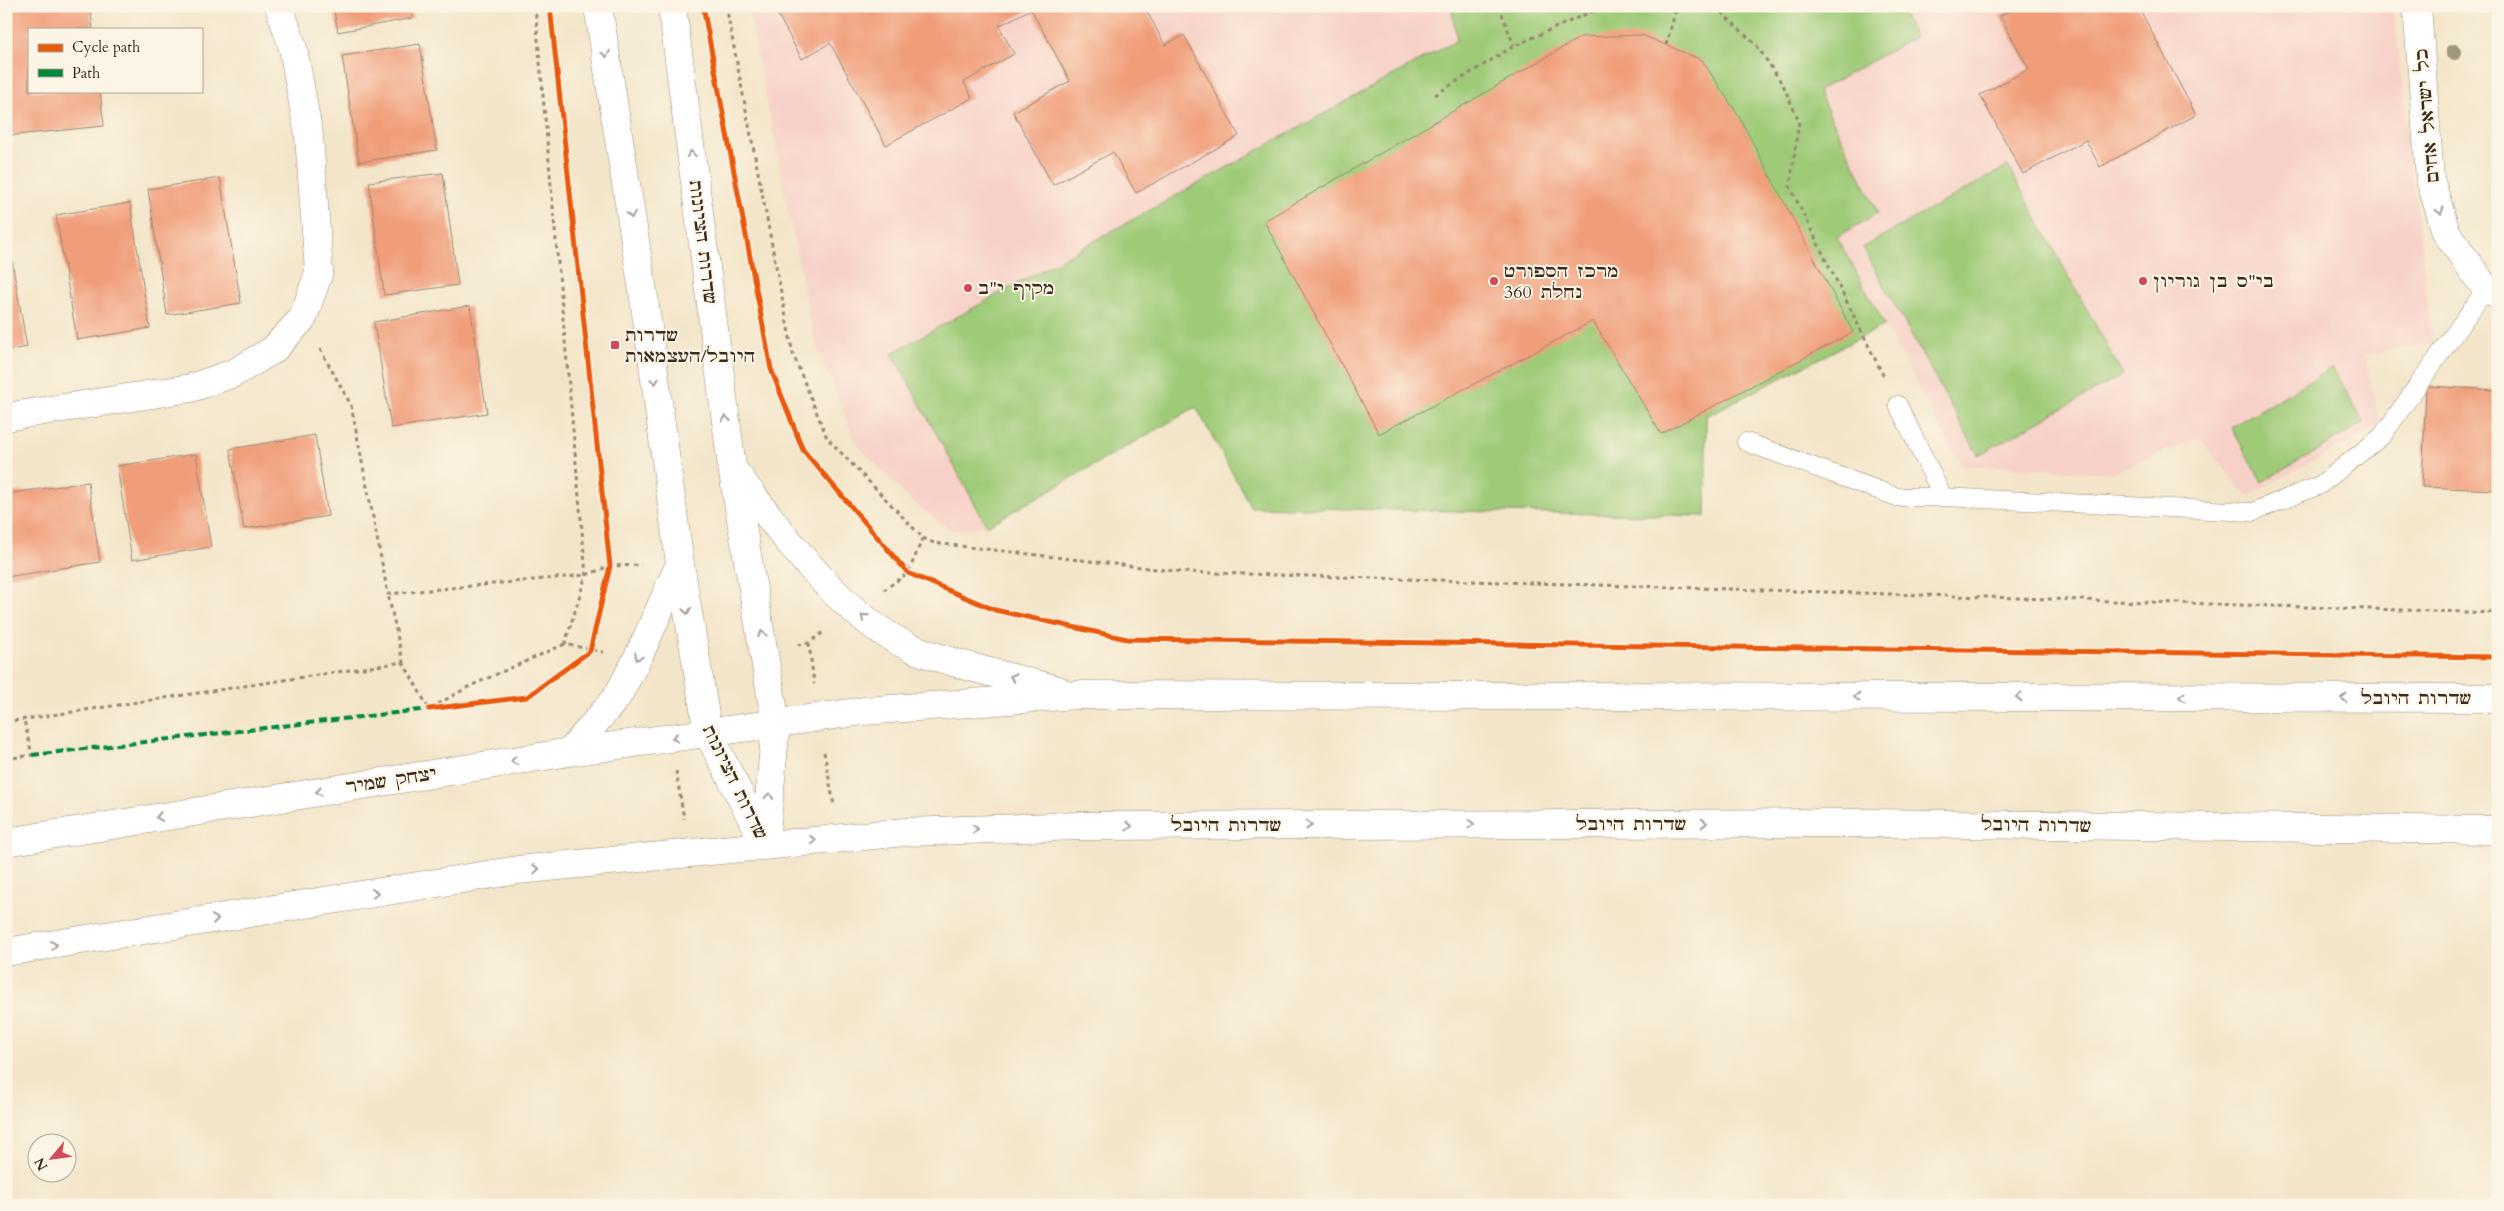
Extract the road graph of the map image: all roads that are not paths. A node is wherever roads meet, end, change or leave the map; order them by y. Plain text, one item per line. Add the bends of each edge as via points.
1 (279, 6) edge
2 (598, 6) edge
3 (672, 6) edge
4 (2417, 6) edge
5 (2492, 291) edge
6 (1898, 405) road end
7 (6, 417) edge
8 (1746, 442) dead end
9 (732, 467) junction
10 (1943, 497) junction
11 (680, 564) junction
12 (1076, 695) junction
13 (2498, 698) edge
14 (776, 724) junction
15 (708, 733) junction
16 (570, 752) junction
17 (2498, 830) edge
18 (6, 842) edge
19 (764, 844) junction
20 (6, 952) edge

1 - 7 street via 293,48 308,136 319,272 303,318 273,350 234,373 191,388
2 -> 11 street, שדרות הציונות via 644,298
9 -> 3 street, שדרות הציונות
4 -> 5 street, כל ישראל אחים via 2430,179 2446,232
5 - 10 lane via 2382,436 2320,485 2252,512
6 - 10 lane
8 - 10 lane via 1897,497
12 -> 9 street via 921,652 873,625 795,551
14 -> 9 street, שדרות הציונות
11 -> 15 street, שדרות הציונות
11 -> 16 street via 618,697
13 -> 12 street, שדרות היובל
12 - 14 street, שדרות היובל via 864,711
14 - 15 street, יצחק שמיר
19 -> 14 street, שדרות הציונות
15 -> 16 street, יצחק שמיר
15 - 19 street, שדרות הציונות
16 -> 18 street, יצחק שמיר
19 -> 17 street, שדרות היובל via 905,832 1090,826 1868,823
20 -> 19 street via 518,870

